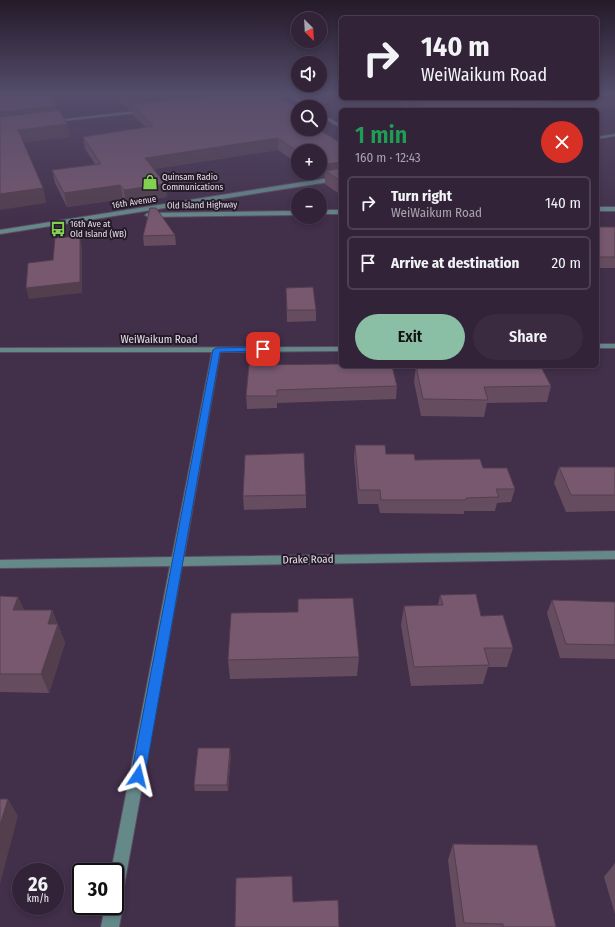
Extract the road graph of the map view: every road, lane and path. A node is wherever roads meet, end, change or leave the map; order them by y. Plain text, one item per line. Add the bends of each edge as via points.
1 (339, 178) edge
2 (599, 209) edge
3 (612, 209) edge
4 (327, 212) edge
5 (339, 212) edge
6 (291, 213) edge
7 (615, 214) edge
8 (106, 215) junction
9 (0, 232) edge
10 (599, 346) edge
11 (615, 346) edge
12 (339, 348) edge
13 (0, 350) edge
14 (216, 350) junction
15 (615, 555) edge
16 (177, 561) junction
17 (0, 564) edge
18 (121, 863) edge
19 (112, 915) edge
20 (110, 927) edge

1 - 8 street, 16th Avenue
2 - 3 street
3 - 7 street
4 - 5 street
6 - 8 street, Old Island Highway
8 - 9 street, 16th Avenue
10 - 11 street
12 - 14 street, WeiWaikum Road
13 - 14 street, WeiWaikum Road
14 - 16 street
15 - 16 street, Drake Road
16 - 17 street, Drake Road
16 - 18 street
19 - 20 street

